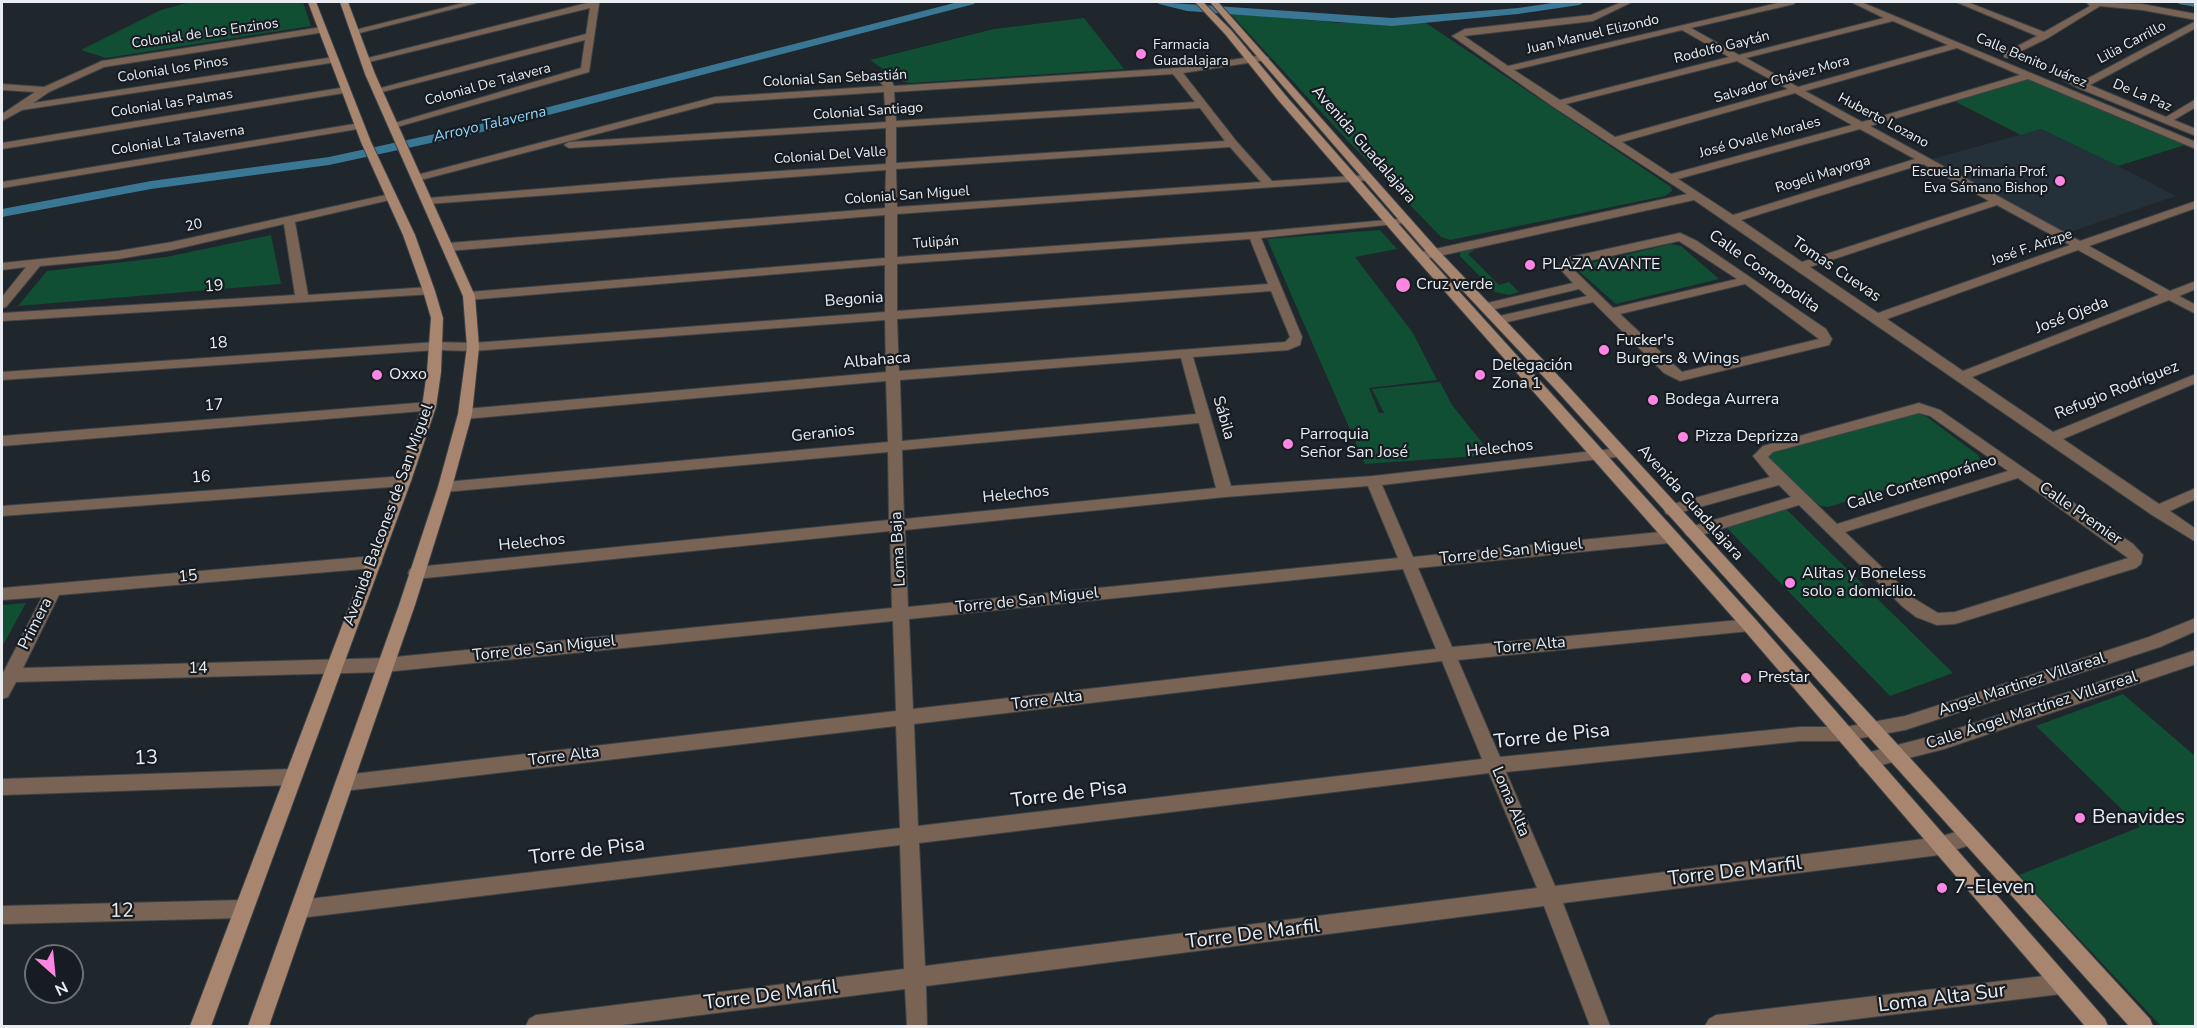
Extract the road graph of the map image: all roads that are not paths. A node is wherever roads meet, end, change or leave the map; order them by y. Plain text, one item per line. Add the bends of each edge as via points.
1 (312, 2) edge
2 (347, 2) edge
3 (476, 2) edge
4 (1628, 2) edge
5 (1791, 2) edge
6 (1856, 2) edge
7 (1879, 2) edge
8 (1960, 2) edge
9 (2090, 2) edge
10 (2098, 2) edge
11 (595, 3) edge
12 (1212, 6) edge
13 (2196, 17) edge
14 (1894, 18) junction
15 (2196, 24) edge
16 (1682, 27) junction
17 (322, 30) junction
18 (356, 31) junction
19 (591, 36) junction
20 (2045, 36) junction
21 (1958, 45) junction
22 (2007, 55) junction
23 (1738, 58) junction
24 (1258, 59) junction
25 (334, 60) junction
26 (365, 60) junction
27 (1506, 69) junction
28 (1176, 71) junction
29 (2030, 75) junction
30 (878, 76) dead end
31 (354, 79) junction
32 (2081, 86) junction
33 (2, 87) edge
34 (45, 90) junction
35 (378, 90) junction
36 (889, 90) junction
37 (1796, 90) junction
38 (2196, 102) edge
39 (1556, 104) junction
40 (1201, 105) junction
41 (16, 108) junction
42 (2, 118) edge
43 (2166, 121) junction
44 (891, 125) junction
45 (360, 126) junction
46 (1860, 126) junction
47 (394, 128) junction
48 (2196, 133) edge
49 (1613, 141) junction
50 (1233, 144) junction
51 (2, 146) edge
52 (2196, 146) edge
53 (536, 147) junction
54 (1924, 160) junction
55 (890, 167) junction
56 (417, 178) junction
57 (1361, 178) junction
58 (1669, 178) junction
59 (2, 185) edge
60 (1270, 186) junction
61 (1695, 196) junction
62 (390, 197) junction
63 (428, 201) junction
64 (1999, 201) junction
65 (2196, 204) edge
66 (891, 211) junction
67 (1730, 220) junction
68 (289, 221) junction
69 (1398, 221) junction
70 (1254, 235) junction
71 (448, 247) junction
72 (2080, 247) junction
73 (1428, 255) junction
74 (891, 261) junction
75 (35, 264) junction
76 (2, 266) edge
77 (1801, 266) junction
78 (1747, 280) junction
79 (1581, 285) junction
80 (2196, 285) edge
81 (1275, 287) junction
82 (429, 291) junction
83 (469, 296) junction
84 (2169, 296) junction
85 (302, 298) junction
86 (1595, 298) junction
87 (2, 304) edge
88 (1487, 307) junction
89 (2196, 310) edge
90 (1610, 313) junction
91 (891, 314) junction
92 (2, 317) edge
93 (1877, 318) junction
94 (1503, 325) junction
95 (1490, 334) junction
96 (436, 346) junction
97 (473, 347) junction
98 (1186, 354) junction
99 (2, 376) edge
100 (893, 376) junction
101 (1961, 376) junction
102 (2196, 378) edge
103 (429, 407) junction
104 (465, 414) junction
105 (1204, 418) junction
106 (2052, 438) junction
107 (2, 441) edge
108 (897, 445) junction
109 (1620, 453) junction
110 (1599, 456) junction
111 (2020, 472) junction
112 (1781, 479) junction
113 (404, 481) junction
114 (1373, 481) junction
115 (445, 487) junction
116 (1225, 492) junction
117 (2196, 493) edge
118 (1802, 498) junction
119 (1671, 510) junction
120 (2, 511) edge
121 (2157, 511) junction
122 (897, 524) junction
123 (1834, 530) junction
124 (1692, 532) junction
125 (1670, 537) junction
126 (2196, 537) edge
127 (374, 562) junction
128 (1408, 562) junction
129 (416, 573) junction
130 (54, 589) junction
131 (2, 594) edge
132 (902, 614) junction
133 (2196, 624) edge
134 (1750, 625) junction
135 (1446, 654) junction
136 (2196, 657) edge
137 (385, 665) junction
138 (334, 666) junction
139 (10, 675) junction
140 (2, 692) edge
141 (903, 718) junction
142 (1872, 729) junction
143 (1845, 734) junction
144 (1894, 754) junction
145 (1866, 761) junction
146 (1494, 765) junction
147 (292, 777) junction
148 (344, 783) junction
149 (2, 787) edge
150 (910, 836) junction
151 (1969, 837) junction
152 (1939, 846) junction
153 (1550, 897) junction
154 (243, 909) junction
155 (300, 909) junction
156 (3, 918) edge
157 (916, 978) junction
158 (2061, 984) junction
159 (200, 1026) edge
160 (258, 1026) edge
161 (536, 1026) edge
162 (917, 1026) edge
163 (1600, 1026) edge
164 (1716, 1026) edge
165 (2098, 1026) edge
166 (2143, 1026) edge

1 - 17 street, Avenida Balcones de San Miguel
2 - 18 street, Avenida Balcones de San Miguel
3 - 18 street
4 - 27 street, Tomas Cuevas via 1584,20 1458,34
5 - 16 street, Juan Manuel Elizondo
6 - 14 street, Calle Benito Juárez
7 - 22 street, De La Paz
8 - 20 street
9 - 10 street
10 - 13 street
10 - 20 street
11 - 19 street
11 - 26 street
12 - 24 street, Avenida Guadalajara
14 - 21 street, Calle Benito Juárez
14 - 23 street, Rodolfo Gaytán
15 - 32 street, Lilia Carrillo
16 - 23 street, Huberto Lozano
16 - 27 street, Juan Manuel Elizondo
17 - 25 street, Avenida Balcones de San Miguel
17 - 34 street, Colonial de Los Enzinos via 113,61
18 - 26 street, Avenida Balcones de San Miguel
19 - 35 street
19 - 47 street, Colonial De Talavera via 586,70
20 - 22 street
21 - 29 street, Calle Benito Juárez
21 - 37 street, Salvador Chávez Mora
22 - 32 street, De La Paz
23 - 37 street, Huberto Lozano
23 - 39 street, Rodolfo Gaytán
24 - 28 street, Colonial San Sebastián
24 - 57 street, Avenida Guadalajara
25 - 31 street, Avenida Balcones de San Miguel
25 - 41 street, Colonial los Pinos
26 - 31 street, Avenida Balcones de San Miguel
27 - 39 street, Tomas Cuevas
28 - 36 street, Colonial San Sebastián
28 - 40 street
29 - 46 street, José Ovalle Morales
29 - 52 street, Calle Benito Juárez
30 - 36 street via 889,84
31 - 35 street, Avenida Balcones de San Miguel
31 - 45 street, Avenida Balcones de San Miguel
31 - 51 street, Colonial las Palmas
32 - 43 street, De La Paz
33 - 34 street
34 - 41 street, Colonial de Los Enzinos
35 - 47 street, Avenida Balcones de San Miguel
36 - 44 street, Loma Baja
36 - 53 street, Colonial San Sebastián via 715,100
37 - 46 street, Huberto Lozano
37 - 49 street, Salvador Chávez Mora
38 - 43 street
39 - 49 street, Tomas Cuevas
40 - 44 street, Colonial Santiago
40 - 50 street
41 - 42 street, Colonial de Los Enzinos
43 - 48 street, De La Paz
44 - 53 street, Colonial Santiago
44 - 55 street, Loma Baja
45 - 59 street, Colonial La Talaverna
45 - 62 street, Avenida Balcones de San Miguel
46 - 54 street, Huberto Lozano
46 - 58 street, José Ovalle Morales
47 - 56 street, Avenida Balcones de San Miguel
49 - 58 street, Tomas Cuevas
50 - 55 street, Colonial Del Valle
50 - 60 street
53 - 56 street, Colonial San Sebastián
54 - 64 street, Huberto Lozano
54 - 67 street, Rogeli Mayorga
55 - 63 street, Colonial Del Valle
55 - 66 street, Loma Baja
56 - 63 street, Avenida Balcones de San Miguel
57 - 60 street, Colonial San Miguel
57 - 69 street, Avenida Guadalajara
58 - 61 street, Tomas Cuevas
60 - 66 street, Colonial San Miguel
61 - 67 street, Tomas Cuevas
61 - 73 street
62 - 68 street, 20
62 - 82 street, Avenida Balcones de San Miguel
63 - 71 street, Avenida Balcones de San Miguel
64 - 72 street, Huberto Lozano
64 - 77 street
65 - 72 street, José F. Arizpe
66 - 71 street, Colonial San Miguel
66 - 74 street, Loma Baja
67 - 77 street, Tomas Cuevas
68 - 75 street, 20 via 172,246
68 - 85 street
69 - 70 street, Tulipán
69 - 73 street, Avenida Guadalajara
70 - 74 street, Tulipán
70 - 81 street
71 - 83 street, Avenida Balcones de San Miguel
72 - 84 street, Huberto Lozano
72 - 93 street, José F. Arizpe
73 - 88 street, Avenida Guadalajara
73 - 95 street, Avenida Guadalajara
74 - 83 street, Tulipán
74 - 91 street, Loma Baja
75 - 76 street, 20
75 - 87 street
77 - 93 street, Tomas Cuevas
78 - 79 street, Calle Cosmopolita via 1680,237 1565,264
78 - 90 street
78 - 90 street, Calle Cosmopolita via 1821,332 1824,342 1680,377
79 - 86 street, Calle Cosmopolita
79 - 88 street
80 - 84 street, José Ojeda
81 - 91 street, Begonia
81 - 98 street, Albahaca via 1296,337 1292,345
82 - 85 street, 19
82 - 96 street, Avenida Balcones de San Miguel via 436,318
83 - 97 street, Avenida Balcones de San Miguel
84 - 89 street, Huberto Lozano
84 - 101 street, José Ojeda
85 - 92 street, 19
86 - 90 street, Calle Cosmopolita
86 - 94 street
88 - 94 street, Avenida Guadalajara
91 - 97 street, Begonia
91 - 100 street, Loma Baja
93 - 101 street, Tomas Cuevas
94 - 95 street
94 - 109 street, Avenida Guadalajara
95 - 110 street, Avenida Guadalajara
96 - 97 street, Begonia
96 - 99 street, 18
96 - 103 street, Avenida Balcones de San Miguel
97 - 104 street, Avenida Balcones de San Miguel
98 - 100 street, Albahaca
98 - 105 street, Sábila
100 - 104 street, Albahaca
100 - 108 street, Loma Baja
101 - 106 street, Tomas Cuevas
102 - 106 street, Refugio Rodríguez
103 - 107 street, 17
103 - 113 street, Avenida Balcones de San Miguel
104 - 115 street, Avenida Balcones de San Miguel
105 - 108 street, Geranios
105 - 116 street, Sábila
106 - 121 street, Tomas Cuevas
108 - 115 street, Geranios
108 - 122 street, Loma Baja
109 - 110 street, Helechos
109 - 119 street, Avenida Guadalajara
110 - 114 street, Helechos
110 - 125 street, Avenida Guadalajara
111 - 112 street, Calle Premier via 1935,413 1919,408 1762,452 1763,461
111 - 123 street, Calle Contemporáneo
111 - 123 street, Calle Premier via 2128,548 2136,560 1955,618 1937,619 1909,603
112 - 118 street, Calle Premier
112 - 119 street
113 - 120 street, 16
113 - 127 street, Avenida Balcones de San Miguel
114 - 116 street, Helechos
114 - 128 street, Loma Alta
115 - 129 street, Avenida Balcones de San Miguel
116 - 122 street, Helechos
117 - 121 street
118 - 123 street, Calle Premier
118 - 124 street
119 - 124 street, Avenida Guadalajara
121 - 126 street, Tomas Cuevas
122 - 129 street, Helechos
122 - 132 street, Loma Baja
124 - 142 street, Avenida Guadalajara
125 - 128 street, Torre de San Miguel
125 - 134 street, Avenida Guadalajara
127 - 130 street, 15
127 - 138 street, Avenida Balcones de San Miguel
128 - 132 street, Torre de San Miguel
128 - 135 street, Loma Alta
129 - 137 street, Avenida Balcones de San Miguel
130 - 131 street, 15
130 - 139 street, Primera
132 - 137 street, Torre de San Miguel
132 - 141 street, Loma Baja
133 - 142 street, Angel Martinez Villareal via 2154,642 1923,717
134 - 135 street, Torre Alta
134 - 143 street, Avenida Guadalajara
135 - 141 street, Torre Alta
135 - 146 street, Loma Alta
136 - 144 street, Calle Ángel Martínez Villarreal
137 - 138 street, 14
137 - 148 street, Avenida Balcones de San Miguel
138 - 139 street, 14
138 - 147 street, Avenida Balcones de San Miguel
139 - 140 street, Primera
141 - 148 street, Torre Alta
141 - 150 street, Loma Baja
142 - 143 street, Angel Martinez Villareal
142 - 144 street, Avenida Guadalajara
143 - 145 street, Avenida Guadalajara
143 - 146 street, Torre de Pisa via 1800,734
144 - 145 street, Calle Ángel Martínez Villarreal
144 - 151 street, Avenida Guadalajara
145 - 152 street, Avenida Guadalajara
146 - 150 street, Torre de Pisa
146 - 153 street, Loma Alta
147 - 149 street, 13
147 - 154 street, Avenida Balcones de San Miguel
148 - 155 street, Avenida Balcones de San Miguel
150 - 155 street, Torre de Pisa
150 - 157 street, Loma Baja
151 - 152 street, Torre De Marfil
151 - 166 street, Avenida Guadalajara
152 - 153 street, Torre De Marfil
152 - 158 street, Avenida Guadalajara
153 - 157 street, Torre De Marfil
153 - 163 street, Loma Alta
154 - 156 street, 12
154 - 159 street, Avenida Balcones de San Miguel
155 - 160 street, Avenida Balcones de San Miguel
157 - 161 street, Torre De Marfil
157 - 162 street, Loma Baja
158 - 164 street, Loma Alta Sur
158 - 165 street, Avenida Guadalajara

